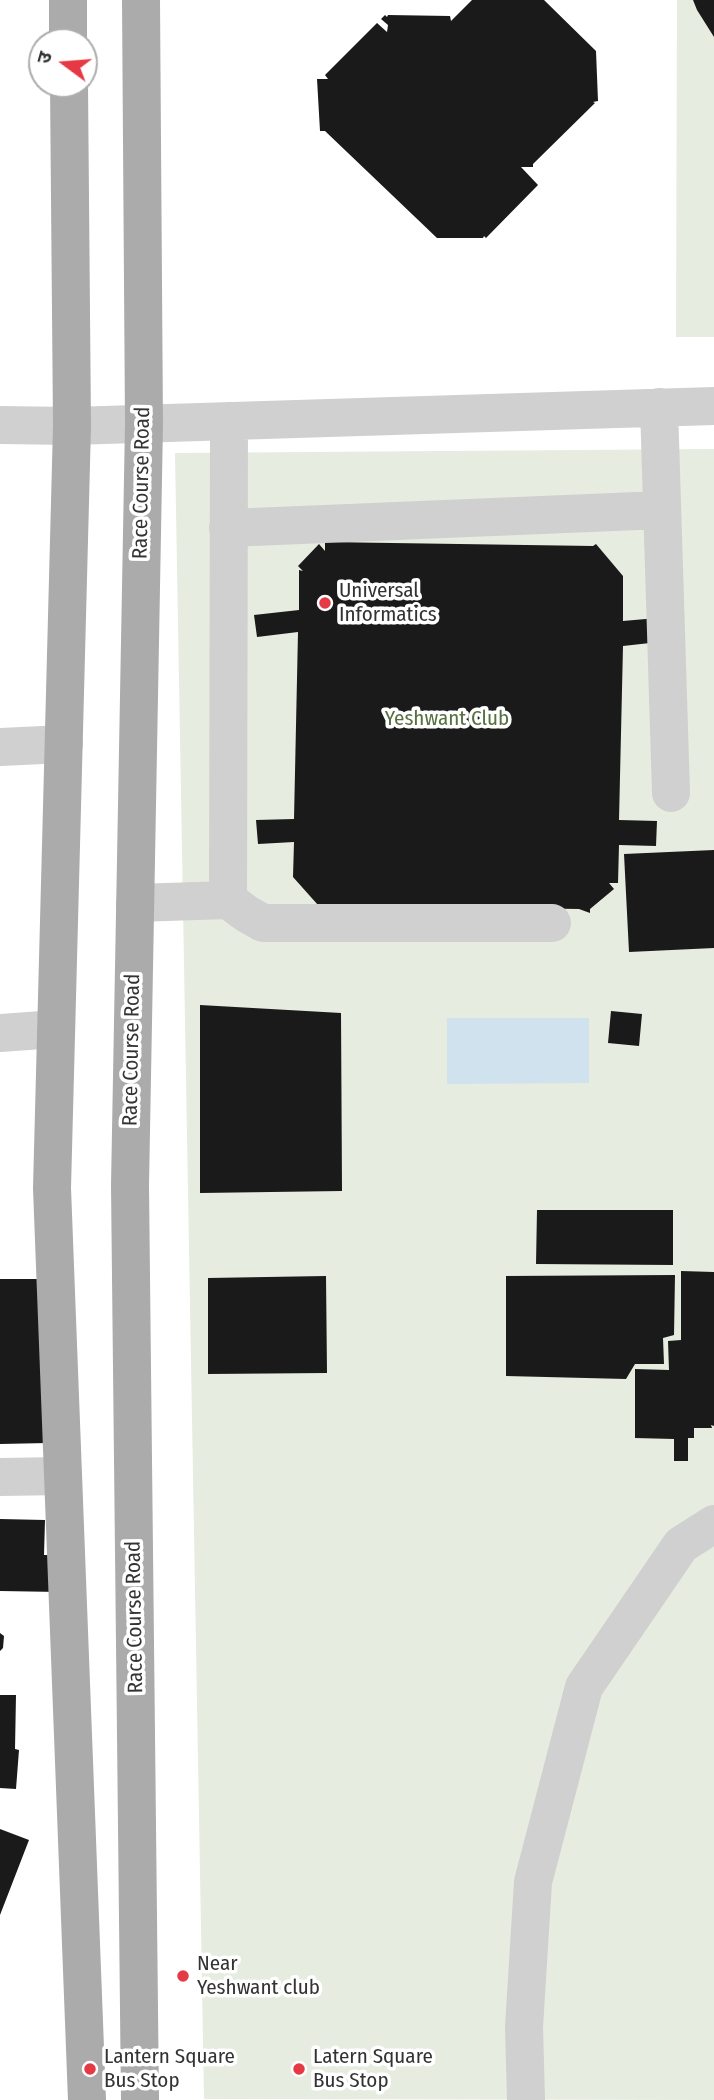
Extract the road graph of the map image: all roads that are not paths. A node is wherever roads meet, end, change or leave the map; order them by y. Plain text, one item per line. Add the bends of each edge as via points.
1 (68, 0) edge
2 (141, 0) edge
3 (68, 28) edge
4 (69, 98) edge
5 (714, 406) edge
6 (659, 407) junction
7 (229, 421) junction
8 (144, 424) junction
9 (0, 425) edge
10 (72, 426) junction
11 (662, 510) junction
12 (228, 528) junction
13 (64, 744) junction
14 (0, 747) edge
15 (671, 793) dead end
16 (228, 900) junction
17 (135, 903) junction
18 (552, 923) dead end
19 (56, 1029) junction
20 (0, 1033) edge
21 (63, 1476) junction
22 (0, 1477) edge
23 (714, 1524) edge
24 (88, 2100) edge
25 (140, 2100) edge
26 (526, 2100) edge

1 - 3 main road
2 - 8 main road, Race Course Road
4 - 10 main road
5 - 6 street
6 - 7 street
6 - 11 street
7 - 8 street
7 - 12 street
8 - 10 street
8 - 17 main road, Race Course Road
9 - 10 street
10 - 13 main road
11 - 12 street
11 - 15 street
12 - 16 street
13 - 14 street
13 - 19 main road
16 - 17 street
16 - 18 street via 263,923
17 - 25 main road, Race Course Road via 130,1185
19 - 20 street
19 - 21 main road via 52,1188
21 - 22 street
21 - 24 main road
23 - 26 street via 681,1545 584,1687 533,1882 524,2027

